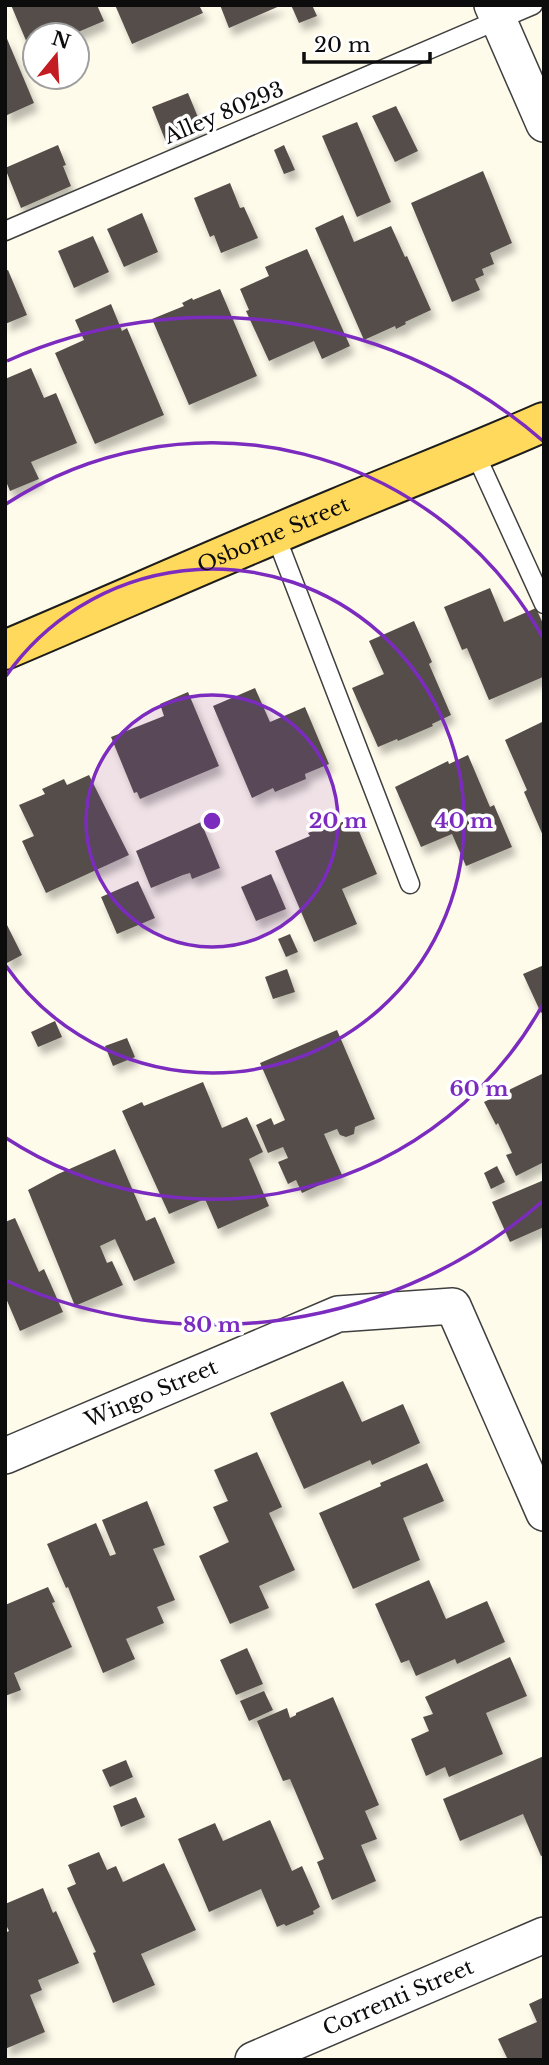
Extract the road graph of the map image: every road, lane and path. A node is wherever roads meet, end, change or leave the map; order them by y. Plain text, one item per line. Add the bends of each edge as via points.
1 (533, 5) edge
2 (495, 13) edge
3 (544, 124) edge
4 (5, 231) edge
5 (544, 422) edge
6 (475, 453) junction
7 (275, 534) junction
8 (544, 604) edge
9 (5, 650) edge
10 (410, 884) dead end
11 (5, 1457) edge
12 (544, 1513) edge
13 (544, 1935) edge
14 (253, 2060) edge

1 - 2 lane, Alley 80293
2 - 3 street
2 - 4 lane, Alley 80293
5 - 6 main road, Osborne Street
6 - 7 main road, Osborne Street
6 - 8 lane
7 - 9 main road, Osborne Street
7 - 10 lane
11 - 12 street, Wingo Street via 338,1314 453,1307
13 - 14 street, Correnti Street

